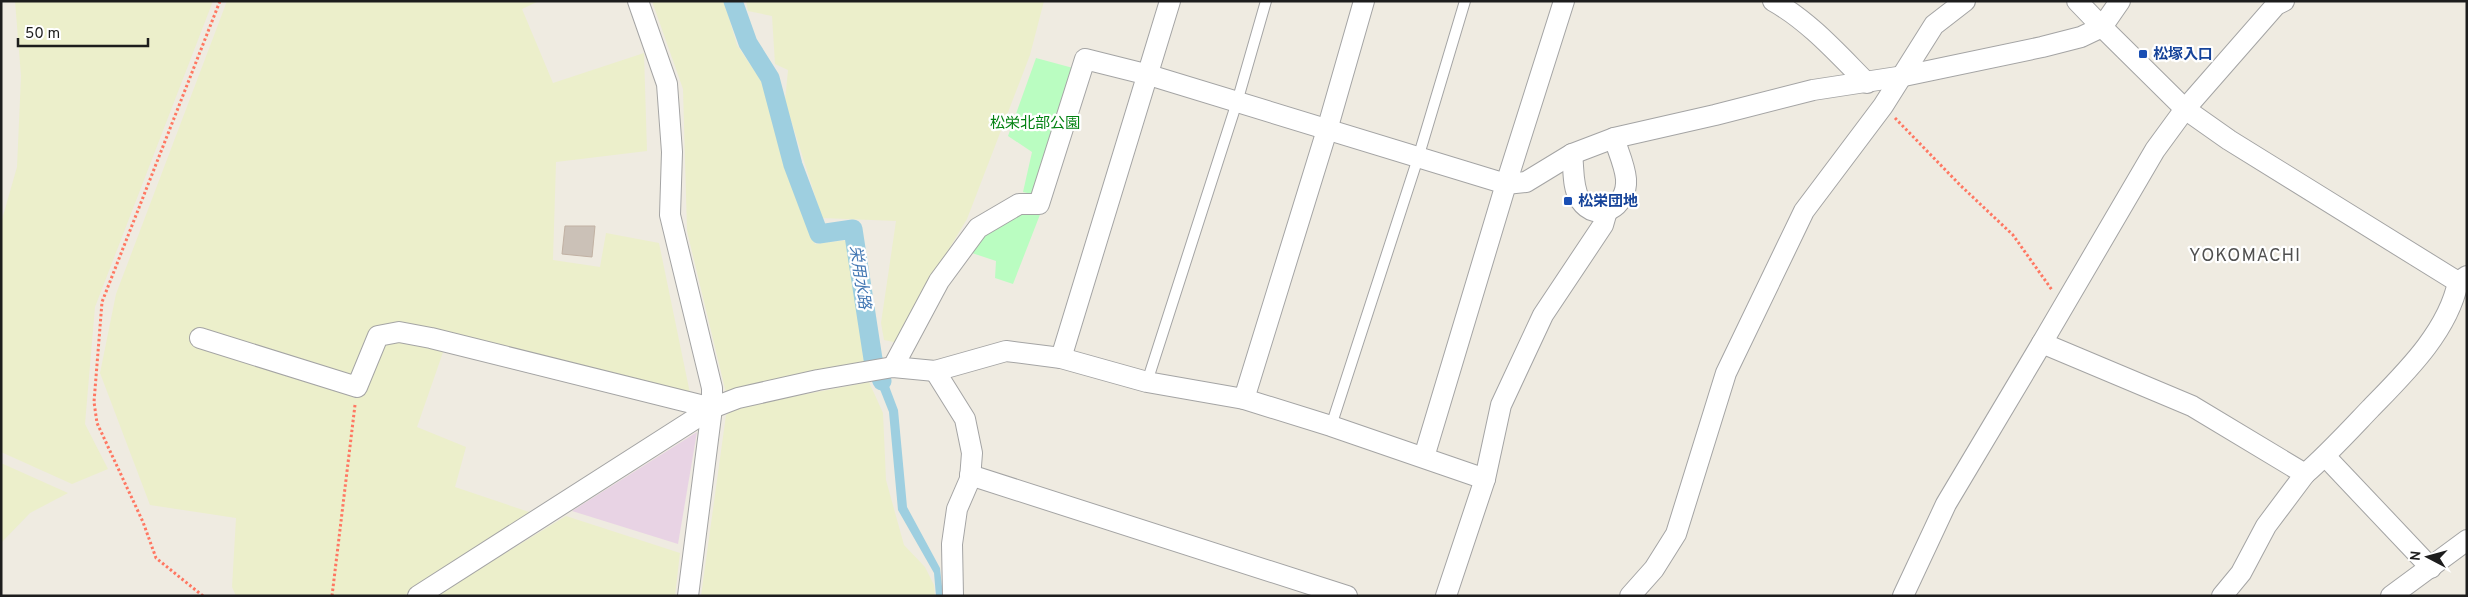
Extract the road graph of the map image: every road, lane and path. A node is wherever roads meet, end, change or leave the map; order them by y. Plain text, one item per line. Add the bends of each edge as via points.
1 (220, 1) edge
2 (638, 1) edge
3 (1170, 1) edge
4 (1266, 1) edge
5 (1364, 1) edge
6 (1465, 1) edge
7 (1564, 1) edge
8 (1773, 1) edge
9 (1966, 1) edge
10 (2077, 1) edge
11 (2120, 1) edge
12 (2284, 1) edge
13 (2102, 27) junction
14 (1149, 75) junction
15 (1904, 76) junction
16 (1867, 83) junction
17 (1238, 102) junction
18 (1884, 106) junction
19 (2185, 109) junction
20 (1327, 130) junction
21 (1614, 138) junction
22 (1572, 154) junction
23 (1418, 158) junction
24 (1506, 184) junction
25 (1607, 211) junction
26 (2462, 279) edge
27 (2064, 306) junction
28 (200, 338) dead end
29 (2042, 343) junction
30 (1062, 358) junction
31 (893, 367) junction
32 (935, 371) junction
33 (1147, 382) junction
34 (357, 387) junction
35 (1244, 399) junction
36 (712, 408) junction
37 (1331, 426) junction
38 (2325, 456) junction
39 (1424, 457) junction
40 (2305, 474) junction
41 (970, 475) junction
42 (1485, 479) junction
43 (2467, 540) edge
44 (2431, 568) junction
45 (203, 596) edge
46 (332, 596) edge
47 (418, 596) edge
48 (688, 596) edge
49 (954, 596) edge
50 (1347, 596) edge
51 (1446, 596) edge
52 (1630, 596) edge
53 (1903, 596) edge
54 (2222, 596) edge
55 (2392, 596) edge

1 - 45 path via 102,302 94,402 97,423 143,522 156,558
2 - 36 street via 667,84 672,152 670,215 712,388
3 - 14 street
4 - 17 lane
5 - 20 street
6 - 23 lane
7 - 24 street
8 - 16 street via 1788,9 1828,43
9 - 15 street via 1934,26
10 - 13 street
11 - 13 street
12 - 19 street via 2276,5
13 - 15 street via 2081,37 2042,47
13 - 19 street
14 - 17 street
14 - 30 street
14 - 31 street via 1085,59 1039,204 1019,204 978,228 940,281
15 - 16 street
15 - 18 street
16 - 21 street via 1813,90
17 - 20 street
17 - 33 lane
18 - 27 path via 2013,235
18 - 52 street via 1804,211 1726,373 1676,534 1654,569
19 - 26 street via 2229,140
19 - 27 street via 2155,150
20 - 23 street
20 - 35 street
21 - 22 street
21 - 25 street via 1626,179 1625,191 1616,208
22 - 24 street via 1526,182
22 - 25 street via 1576,192 1581,201 1597,211
23 - 24 street
23 - 37 lane
24 - 39 street
25 - 42 street via 1603,225 1543,315 1500,405
26 - 38 street via 2421,356
27 - 29 street
28 - 34 street
29 - 40 street via 2192,406
29 - 53 street via 1946,504
30 - 32 street via 1006,351
30 - 33 street
31 - 32 street
31 - 36 street via 738,398
32 - 41 street via 965,419 972,453
33 - 35 street
34 - 36 street via 378,336 399,332
34 - 46 path
35 - 37 street
36 - 47 street
36 - 48 street
37 - 39 street
38 - 40 street
38 - 44 street
39 - 42 street
40 - 54 street via 2266,526 2241,573
41 - 49 street via 957,509 952,544
41 - 50 street
42 - 51 street
43 - 44 street
44 - 55 street

